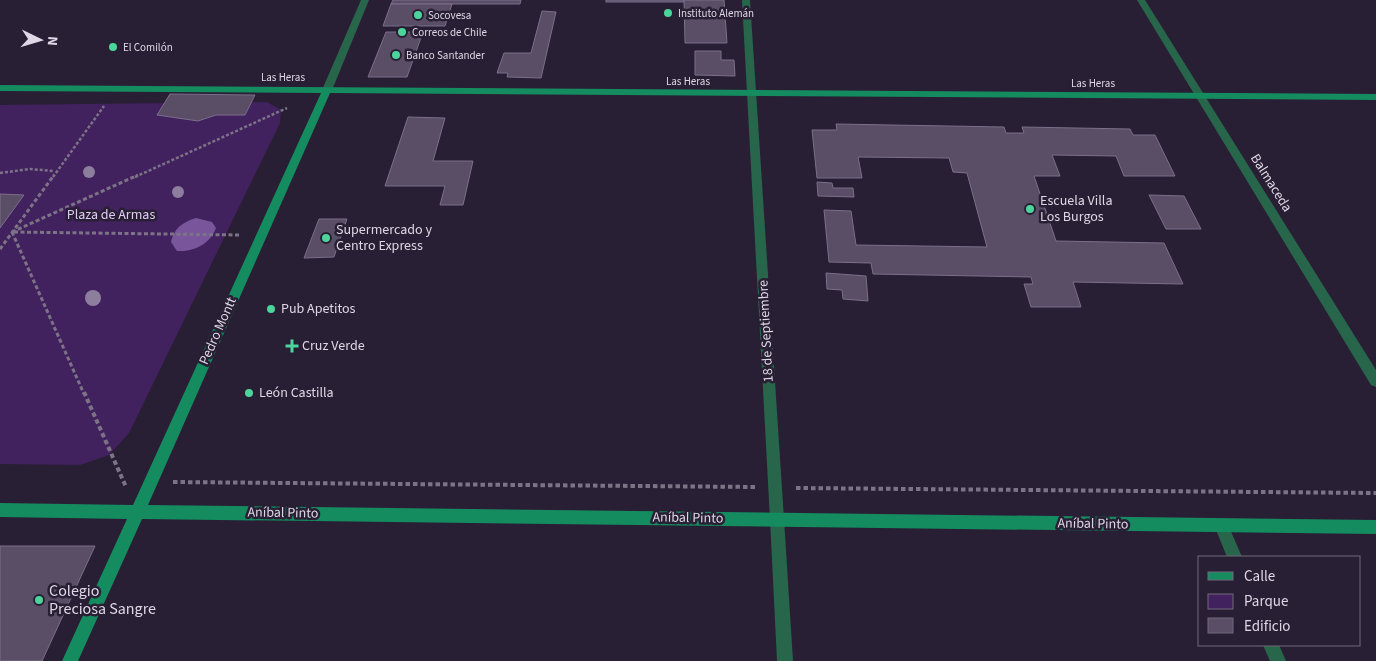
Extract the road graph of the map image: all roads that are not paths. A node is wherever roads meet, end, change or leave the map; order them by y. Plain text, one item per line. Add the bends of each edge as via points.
1 (365, 0) edge
2 (746, 0) edge
3 (1141, 0) edge
4 (0, 88) edge
5 (327, 90) junction
6 (751, 94) junction
7 (1200, 96) junction
8 (1376, 97) edge
9 (1376, 381) edge
10 (0, 510) edge
11 (137, 511) junction
12 (777, 519) junction
13 (1221, 525) junction
14 (1376, 527) edge
15 (1235, 556) edge
16 (1271, 646) edge
17 (70, 661) edge
18 (785, 661) edge
19 (1278, 661) edge

1 - 5 street, Pedro Montt
2 - 6 street, 18 de Septiembre
3 - 7 street, Balmaceda
4 - 5 main road, Las Heras
5 - 6 main road, Las Heras
5 - 11 main road, Pedro Montt
6 - 7 main road, Las Heras
6 - 12 street, 18 de Septiembre
7 - 8 main road, Las Heras
7 - 9 street, Balmaceda
10 - 11 main road, Aníbal Pinto
11 - 12 main road, Aníbal Pinto
11 - 17 main road, Pedro Montt
12 - 13 main road, Aníbal Pinto
12 - 18 street, 18 de Septiembre
13 - 14 main road, Aníbal Pinto
13 - 15 street
16 - 19 street

